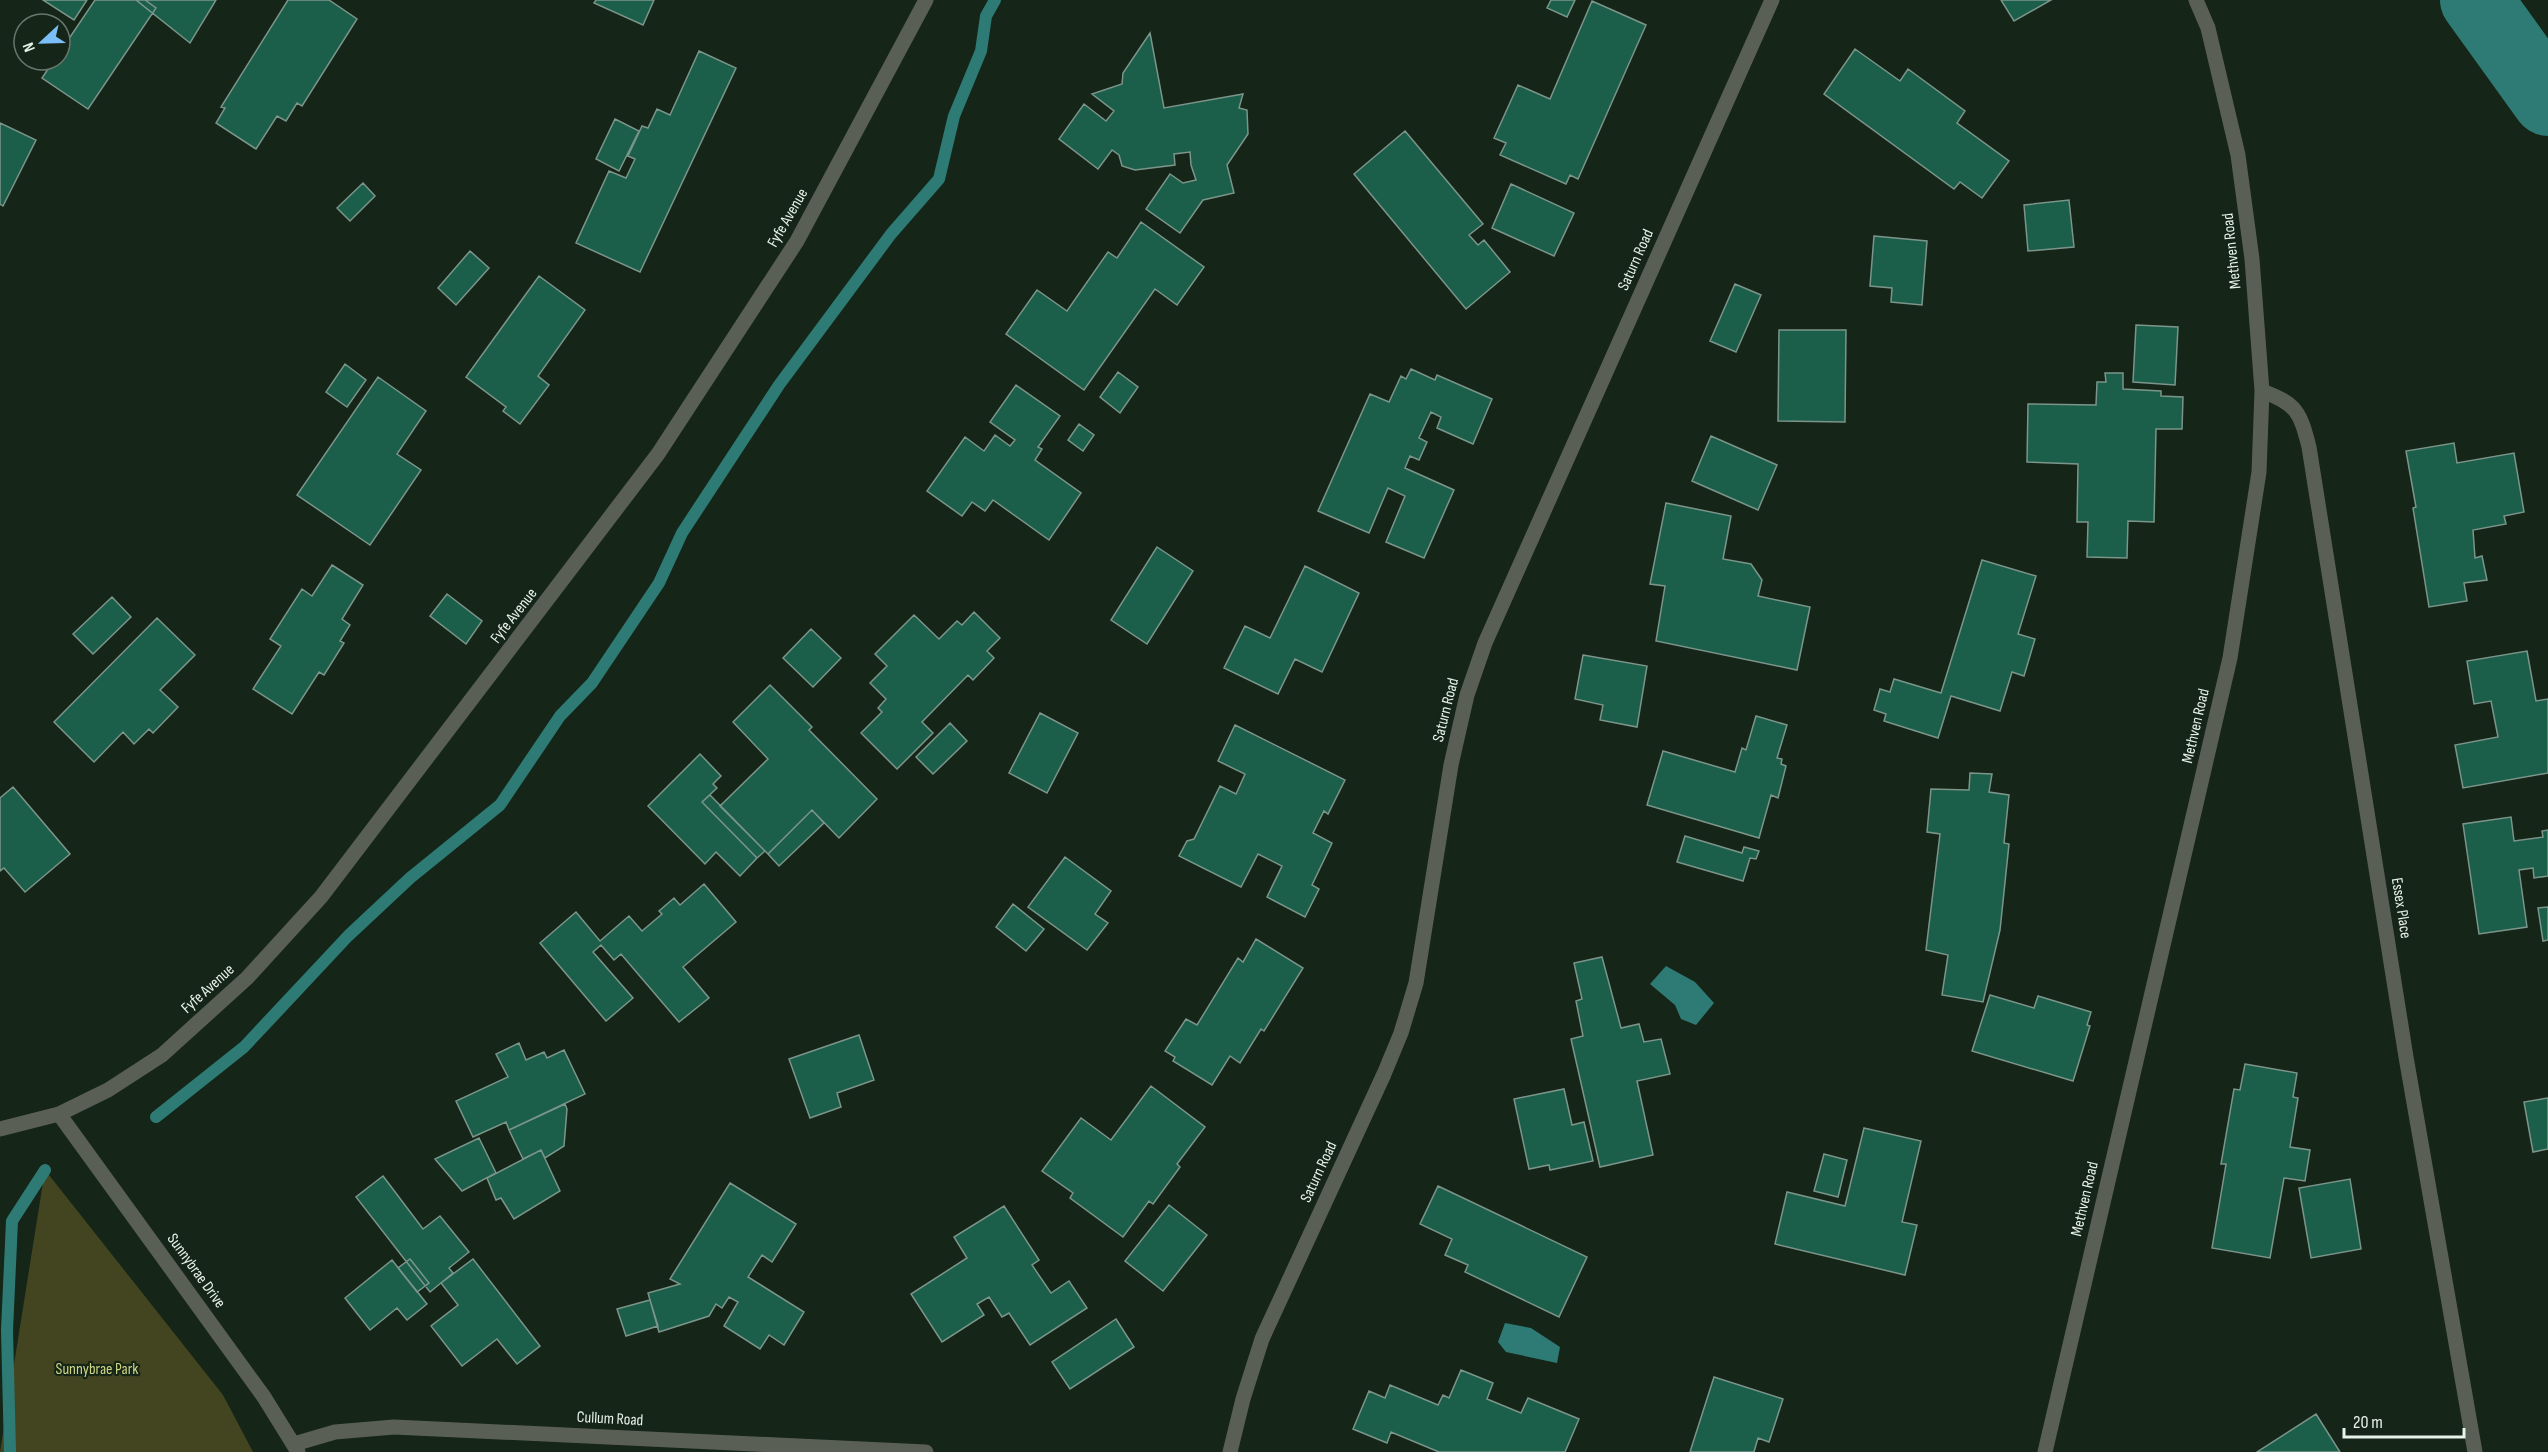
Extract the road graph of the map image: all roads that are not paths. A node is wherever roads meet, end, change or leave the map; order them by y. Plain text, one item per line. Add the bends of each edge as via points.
1 (926, 0) edge
2 (1772, 0) edge
3 (2196, 0) edge
4 (2262, 391) junction
5 (59, 1114) junction
6 (0, 1129) edge
7 (296, 1448) edge
8 (926, 1452) edge
9 (1230, 1452) edge
10 (2045, 1452) edge
11 (2475, 1452) edge

1 - 5 street, Fyfe Avenue via 797,241 658,454 321,897 247,978 162,1055 108,1090
2 - 9 street, Saturn Road via 1485,643 1467,695 1451,765 1416,983 1401,1033 1262,1339
3 - 4 street, Methven Road via 2208,28 2238,155 2252,260
4 - 10 street, Methven Road via 2259,472 2230,658
4 - 11 street, Essex Place via 2290,404 2301,421 2309,447 2406,1057
5 - 6 street, Fyfe Avenue
5 - 7 street, Sunnybrae Drive via 264,1397
7 - 8 street, Cullum Road via 335,1432 394,1427

